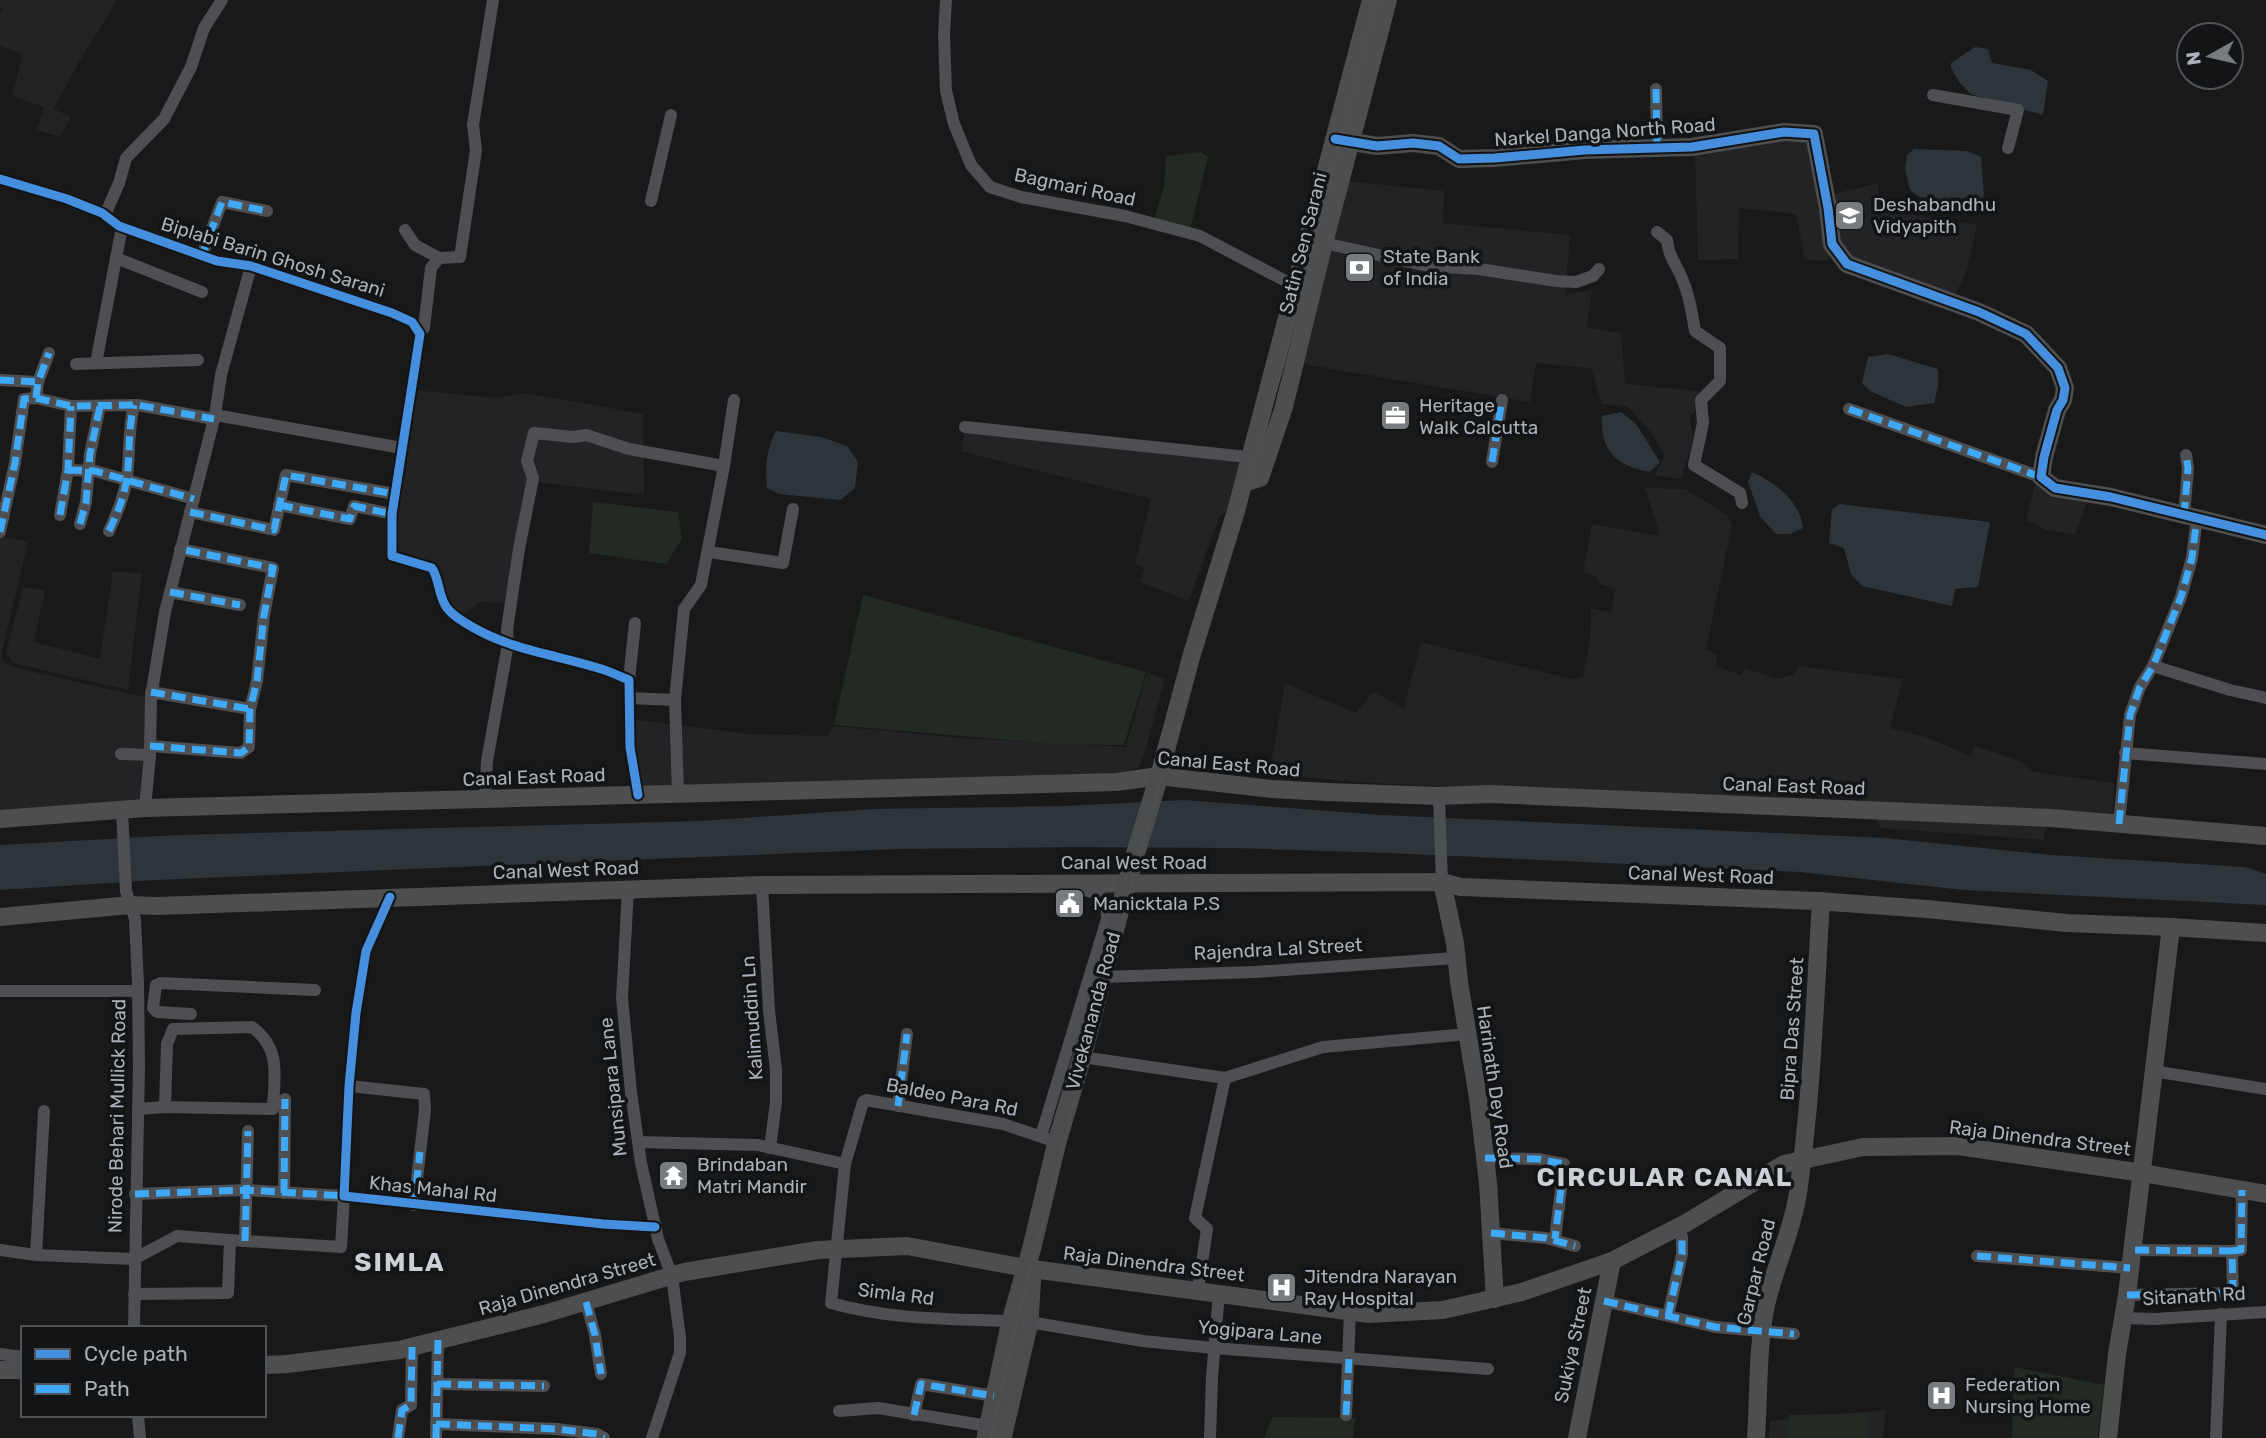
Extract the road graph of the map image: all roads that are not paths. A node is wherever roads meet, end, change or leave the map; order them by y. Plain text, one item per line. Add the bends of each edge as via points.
1 (222, 0) edge
2 (493, 0) edge
3 (946, 0) edge
4 (1371, 0) edge
5 (1388, 0) edge
6 (1656, 89) dead end
7 (1933, 95) dead end
8 (671, 115) dead end
9 (1342, 141) junction
10 (1657, 147) junction
11 (2008, 148) dead end
12 (0, 179) edge
13 (651, 201) dead end
14 (267, 211) dead end
15 (105, 215) junction
16 (122, 227) junction
17 (405, 230) dead end
18 (1657, 232) dead end
19 (1324, 243) junction
20 (202, 255) junction
21 (116, 258) junction
22 (439, 258) junction
23 (251, 265) junction
24 (1599, 269) dead end
25 (1295, 286) junction
26 (202, 292) dead end
27 (424, 328) dead end
28 (49, 353) dead end
29 (198, 360) dead end
30 (96, 363) junction
31 (76, 365) dead end
32 (0, 380) edge
33 (38, 382) junction
34 (36, 398) junction
35 (734, 400) dead end
36 (1502, 400) dead end
37 (134, 405) junction
38 (71, 406) junction
39 (100, 406) junction
40 (1849, 409) dead end
41 (215, 417) junction
42 (965, 427) dead end
43 (402, 449) junction
44 (2186, 455) dead end
45 (1259, 457) junction
46 (1492, 462) dead end
47 (724, 466) junction
48 (68, 470) junction
49 (89, 472) junction
50 (2041, 477) junction
51 (127, 479) junction
52 (395, 494) junction
53 (1742, 503) dead end
54 (192, 505) junction
55 (279, 505) junction
56 (793, 509) dead end
57 (392, 514) junction
58 (60, 515) dead end
59 (2190, 517) junction
60 (80, 524) dead end
61 (109, 531) dead end
62 (0, 532) edge
63 (2266, 535) edge
64 (180, 549) junction
65 (709, 552) junction
66 (170, 592) junction
67 (240, 606) dead end
68 (635, 623) dead end
69 (508, 643) junction
70 (2153, 666) junction
71 (629, 680) junction
72 (151, 692) junction
73 (629, 698) junction
74 (2266, 698) edge
75 (675, 700) junction
76 (250, 709) junction
77 (150, 750) junction
78 (2125, 753) junction
79 (121, 754) dead end
80 (2266, 764) edge
81 (1159, 776) junction
82 (678, 794) junction
83 (638, 795) junction
84 (485, 799) junction
85 (1439, 804) junction
86 (145, 808) junction
87 (122, 817) junction
88 (0, 819) edge
89 (2119, 824) junction
90 (2266, 836) edge
91 (1442, 876) junction
92 (1127, 883) junction
93 (762, 885) junction
94 (628, 889) junction
95 (1029, 890) dead end
96 (390, 897) junction
97 (129, 898) junction
98 (1821, 901) junction
99 (0, 917) edge
100 (2171, 927) junction
101 (2266, 933) edge
102 (1456, 958) junction
103 (1102, 977) junction
104 (156, 985) junction
105 (138, 988) junction
106 (315, 990) dead end
107 (0, 991) edge
108 (138, 1007) junction
109 (153, 1008) junction
110 (191, 1014) dead end
111 (907, 1034) dead end
112 (1468, 1034) junction
113 (1082, 1057) junction
114 (2153, 1071) junction
115 (1225, 1078) junction
116 (349, 1086) junction
117 (2266, 1089) edge
118 (285, 1099) dead end
119 (898, 1106) junction
120 (142, 1107) junction
121 (165, 1107) junction
122 (44, 1111) dead end
123 (248, 1131) dead end
124 (1049, 1139) junction
125 (638, 1142) junction
126 (770, 1147) junction
127 (1485, 1158) junction
128 (1802, 1160) junction
129 (845, 1164) junction
130 (2142, 1173) junction
131 (247, 1190) junction
132 (2242, 1190) junction
133 (284, 1193) junction
134 (135, 1194) junction
135 (2266, 1194) edge
136 (344, 1196) junction
137 (414, 1205) junction
138 (655, 1227) junction
139 (1491, 1233) junction
140 (1682, 1237) dead end
141 (230, 1240) junction
142 (1555, 1240) junction
143 (245, 1241) junction
144 (1575, 1246) dead end
145 (0, 1250) edge
146 (835, 1250) junction
147 (2232, 1251) junction
148 (36, 1255) junction
149 (1977, 1256) dead end
150 (134, 1259) junction
151 (2131, 1259) junction
152 (1612, 1261) junction
153 (1029, 1269) junction
154 (673, 1276) junction
155 (1198, 1290) junction
156 (1219, 1293) junction
157 (134, 1294) junction
158 (2127, 1295) junction
159 (1494, 1299) junction
160 (1604, 1301) junction
161 (586, 1302) junction
162 (1350, 1311) junction
163 (2266, 1312) edge
164 (2221, 1314) junction
165 (1668, 1316) junction
166 (2123, 1318) junction
167 (1020, 1321) junction
168 (134, 1326) edge
169 (1761, 1332) junction
170 (1794, 1334) dead end
171 (438, 1340) junction
172 (412, 1346) junction
173 (1214, 1348) junction
174 (0, 1354) edge
175 (21, 1357) edge
176 (1349, 1358) junction
177 (266, 1365) edge
178 (1488, 1369) dead end
179 (0, 1370) edge
180 (21, 1370) edge
181 (601, 1374) dead end
182 (437, 1384) junction
183 (544, 1386) dead end
184 (994, 1396) junction
185 (839, 1411) dead end
186 (914, 1415) junction
187 (1346, 1415) dead end
188 (138, 1417) edge
189 (436, 1424) junction
190 (992, 1434) edge
191 (141, 1438) edge
192 (398, 1438) edge
193 (436, 1438) edge
194 (604, 1438) edge
195 (652, 1438) edge
196 (1210, 1438) edge
197 (1577, 1438) edge
198 (1756, 1438) edge
199 (2108, 1438) edge
200 (2216, 1438) edge

1 - 15 street via 204,28 191,67 164,119 125,158
2 - 22 street via 473,125 476,150 460,257
3 - 25 street, Bagmari Road via 948,102 971,165 990,187 1200,236
4 - 9 main road, Satin Sen Sarani
5 - 9 main road, Satin Sen Sarani
6 - 10 street
7 - 11 street via 2018,110
8 - 13 street
9 - 10 main road, Narkel Danga North Road via 1377,146 1413,142 1438,146 1459,159
9 - 19 main road, Satin Sen Sarani
9 - 25 main road, Satin Sen Sarani
10 - 50 main road, Narkel Danga North Road via 1692,147 1784,132 1814,134 1832,244 1847,264 2026,334 2059,368 2065,388
12 - 15 street, Biplabi Barin Ghosh Sarani
14 - 20 street via 222,202
15 - 16 street, Biplabi Barin Ghosh Sarani
16 - 20 street, Biplabi Barin Ghosh Sarani
16 - 21 street
17 - 22 street via 415,244
18 - 53 street via 1667,240 1668,255 1689,296 1695,331 1720,348 1720,381 1701,400 1703,423 1694,465 1740,493
19 - 24 street via 1428,265 1556,281 1576,282
19 - 45 main road, Satin Sen Sarani via 1294,366
20 - 23 street, Biplabi Barin Ghosh Sarani
21 - 26 street
21 - 30 street
22 - 27 street via 431,268
23 - 41 street via 221,375
23 - 43 street, Biplabi Barin Ghosh Sarani via 412,322 420,334
25 - 45 main road, Satin Sen Sarani
28 - 33 street
29 - 30 street
30 - 31 street
32 - 33 street
33 - 34 street
34 - 38 street
34 - 62 street via 24,399
35 - 47 street
36 - 46 street
37 - 39 street
37 - 41 street
37 - 51 street
38 - 39 street
38 - 48 street
39 - 49 street
40 - 50 street
41 - 43 street
41 - 54 street
42 - 45 street
43 - 52 street, Biplabi Barin Ghosh Sarani
44 - 59 street
45 - 81 main road, Satin Sen Sarani via 1244,483
47 - 65 street
47 - 69 street via 629,449 586,435 534,433 527,461 533,478
48 - 49 street
48 - 58 street
49 - 51 street
49 - 60 street
50 - 59 main road via 2055,488
51 - 54 street
51 - 61 street
52 - 55 street via 286,475
52 - 57 street, Biplabi Barin Ghosh Sarani
54 - 55 street via 274,530
54 - 64 street
55 - 57 street via 350,519 354,506
56 - 65 street via 783,563
57 - 69 street, Biplabi Barin Ghosh Sarani via 392,556 432,568 448,610
59 - 63 main road
59 - 70 street via 2192,558
64 - 66 street
64 - 76 street via 273,568
65 - 75 street via 701,585 684,609
66 - 67 street
66 - 72 street
68 - 71 street
69 - 71 street, Biplabi Barin Ghosh Sarani
69 - 84 street via 487,761
70 - 74 street
70 - 78 street via 2130,715
71 - 73 street
72 - 76 street
72 - 77 street
73 - 75 street
73 - 83 street via 630,747
75 - 82 street
76 - 77 street via 249,747 241,753
77 - 79 street
77 - 86 street
78 - 80 street
78 - 89 street
81 - 82 main road, Canal East Road via 1117,782
81 - 85 main road, Canal East Road
81 - 92 main road, Vivekananda Road
82 - 83 main road, Canal East Road
83 - 84 main road, Canal East Road
84 - 86 main road, Canal East Road
85 - 89 main road, Canal East Road via 1489,793
85 - 91 street
86 - 87 main road, Canal East Road
87 - 88 main road, Canal East Road
87 - 97 street, Nirode Behari Mullick Road
89 - 90 main road, Canal East Road
91 - 92 main road, Canal West Road
91 - 98 main road, Canal West Road via 1461,887
91 - 102 main road, Harinath Dey Road
92 - 93 main road, Canal West Road
92 - 103 main road, Vivekananda Road
93 - 94 main road, Canal West Road
93 - 126 street, Kalimuddin Ln via 776,1070
94 - 96 main road, Canal West Road
94 - 125 street, Munsipara Lane via 622,998
95 - 124 street via 1083,890 1098,895 1108,906
96 - 97 main road, Canal West Road via 158,906
96 - 116 street, Khas Mahal Rd via 366,951
97 - 99 main road, Canal West Road
97 - 105 street, Nirode Behari Mullick Road via 135,919
98 - 100 main road, Canal West Road via 2066,923
98 - 128 main road, Bipra Das Street via 1814,1050
100 - 101 main road, Canal West Road
100 - 114 main road
102 - 103 street, Rajendra Lal Street
102 - 112 main road, Harinath Dey Road
103 - 113 main road, Vivekananda Road
104 - 105 street
104 - 106 street
104 - 109 street
105 - 107 street
105 - 108 street, Nirode Behari Mullick Road
108 - 109 street
108 - 120 street, Nirode Behari Mullick Road
109 - 110 street
111 - 119 street
112 - 115 street via 1323,1047
112 - 127 main road, Harinath Dey Road
113 - 115 street
113 - 124 main road, Vivekananda Road
114 - 117 street
114 - 130 main road
115 - 155 street via 1195,1217 1207,1229
116 - 136 street, Khas Mahal Rd
116 - 137 street via 425,1094
118 - 133 street
119 - 124 street, Baldeo Para Rd via 1003,1124
119 - 129 street, Baldeo Para Rd via 864,1101
120 - 121 street
120 - 134 street, Nirode Behari Mullick Road
121 - 121 street via 167,1044 173,1029 252,1027 271,1047 273,1109
122 - 148 street
123 - 131 street
124 - 153 main road, Vivekananda Road
125 - 126 street
125 - 138 street, Munsipara Lane
126 - 129 street
127 - 139 main road, Harinath Dey Road
127 - 142 street via 1564,1164
128 - 130 main road, Raja Dinendra Street via 1863,1147 1958,1146
128 - 152 main road, Raja Dinendra Street via 1784,1164
128 - 169 main road, Garpar Road via 1798,1196
129 - 146 street, Baldeo Para Rd
130 - 132 main road, Raja Dinendra Street
130 - 151 main road
131 - 133 street
131 - 134 street
131 - 143 street
132 - 135 main road, Raja Dinendra Street
132 - 147 street via 2241,1250
133 - 136 street
134 - 150 street, Nirode Behari Mullick Road
136 - 137 street, Khas Mahal Rd
136 - 143 street via 341,1247
137 - 138 street, Khas Mahal Rd
138 - 154 street, Munsipara Lane
139 - 142 street
139 - 159 main road, Harinath Dey Road
140 - 165 street
141 - 143 street
141 - 150 street via 177,1236
141 - 157 street via 228,1293
142 - 144 street
145 - 148 street
146 - 153 main road, Raja Dinendra Street via 907,1246
146 - 154 main road, Raja Dinendra Street
146 - 167 street, Simla Rd via 831,1303 914,1318
147 - 151 street
147 - 158 street via 2233,1293
148 - 150 street
149 - 151 street
150 - 157 street, Nirode Behari Mullick Road
151 - 158 main road
152 - 159 main road, Raja Dinendra Street
152 - 160 main road, Sukiya Street
153 - 155 main road, Raja Dinendra Street
153 - 167 main road, Vivekananda Road
154 - 161 main road, Raja Dinendra Street
154 - 195 street, Munsipara Lane via 680,1353
155 - 156 main road, Raja Dinendra Street
156 - 162 main road, Raja Dinendra Street
156 - 173 street
157 - 168 street, Nirode Behari Mullick Road
158 - 166 main road
159 - 162 main road, Raja Dinendra Street via 1443,1310
160 - 165 street
160 - 197 main road, Sukiya Street
161 - 171 main road, Raja Dinendra Street
161 - 181 street
162 - 176 street
163 - 164 street, Sitanath Rd
164 - 166 street, Sitanath Rd
164 - 200 street
165 - 169 street
166 - 199 main road
167 - 173 street, Yogipara Lane
167 - 184 main road, Vivekananda Road
167 - 190 main road, Vivekananda Road
169 - 170 street
169 - 198 main road, Garpar Road
171 - 172 main road, Raja Dinendra Street
171 - 182 street
172 - 177 main road, Raja Dinendra Street
172 - 192 street via 411,1405 402,1410
173 - 176 street, Yogipara Lane
173 - 196 street
174 - 175 street
176 - 178 street, Yogipara Lane
176 - 187 street
179 - 180 main road
182 - 183 street
182 - 189 street
184 - 186 street via 921,1384
184 - 190 main road, Vivekananda Road
185 - 186 street via 878,1408
186 - 190 street
188 - 191 street
189 - 193 street
189 - 194 street via 557,1429

